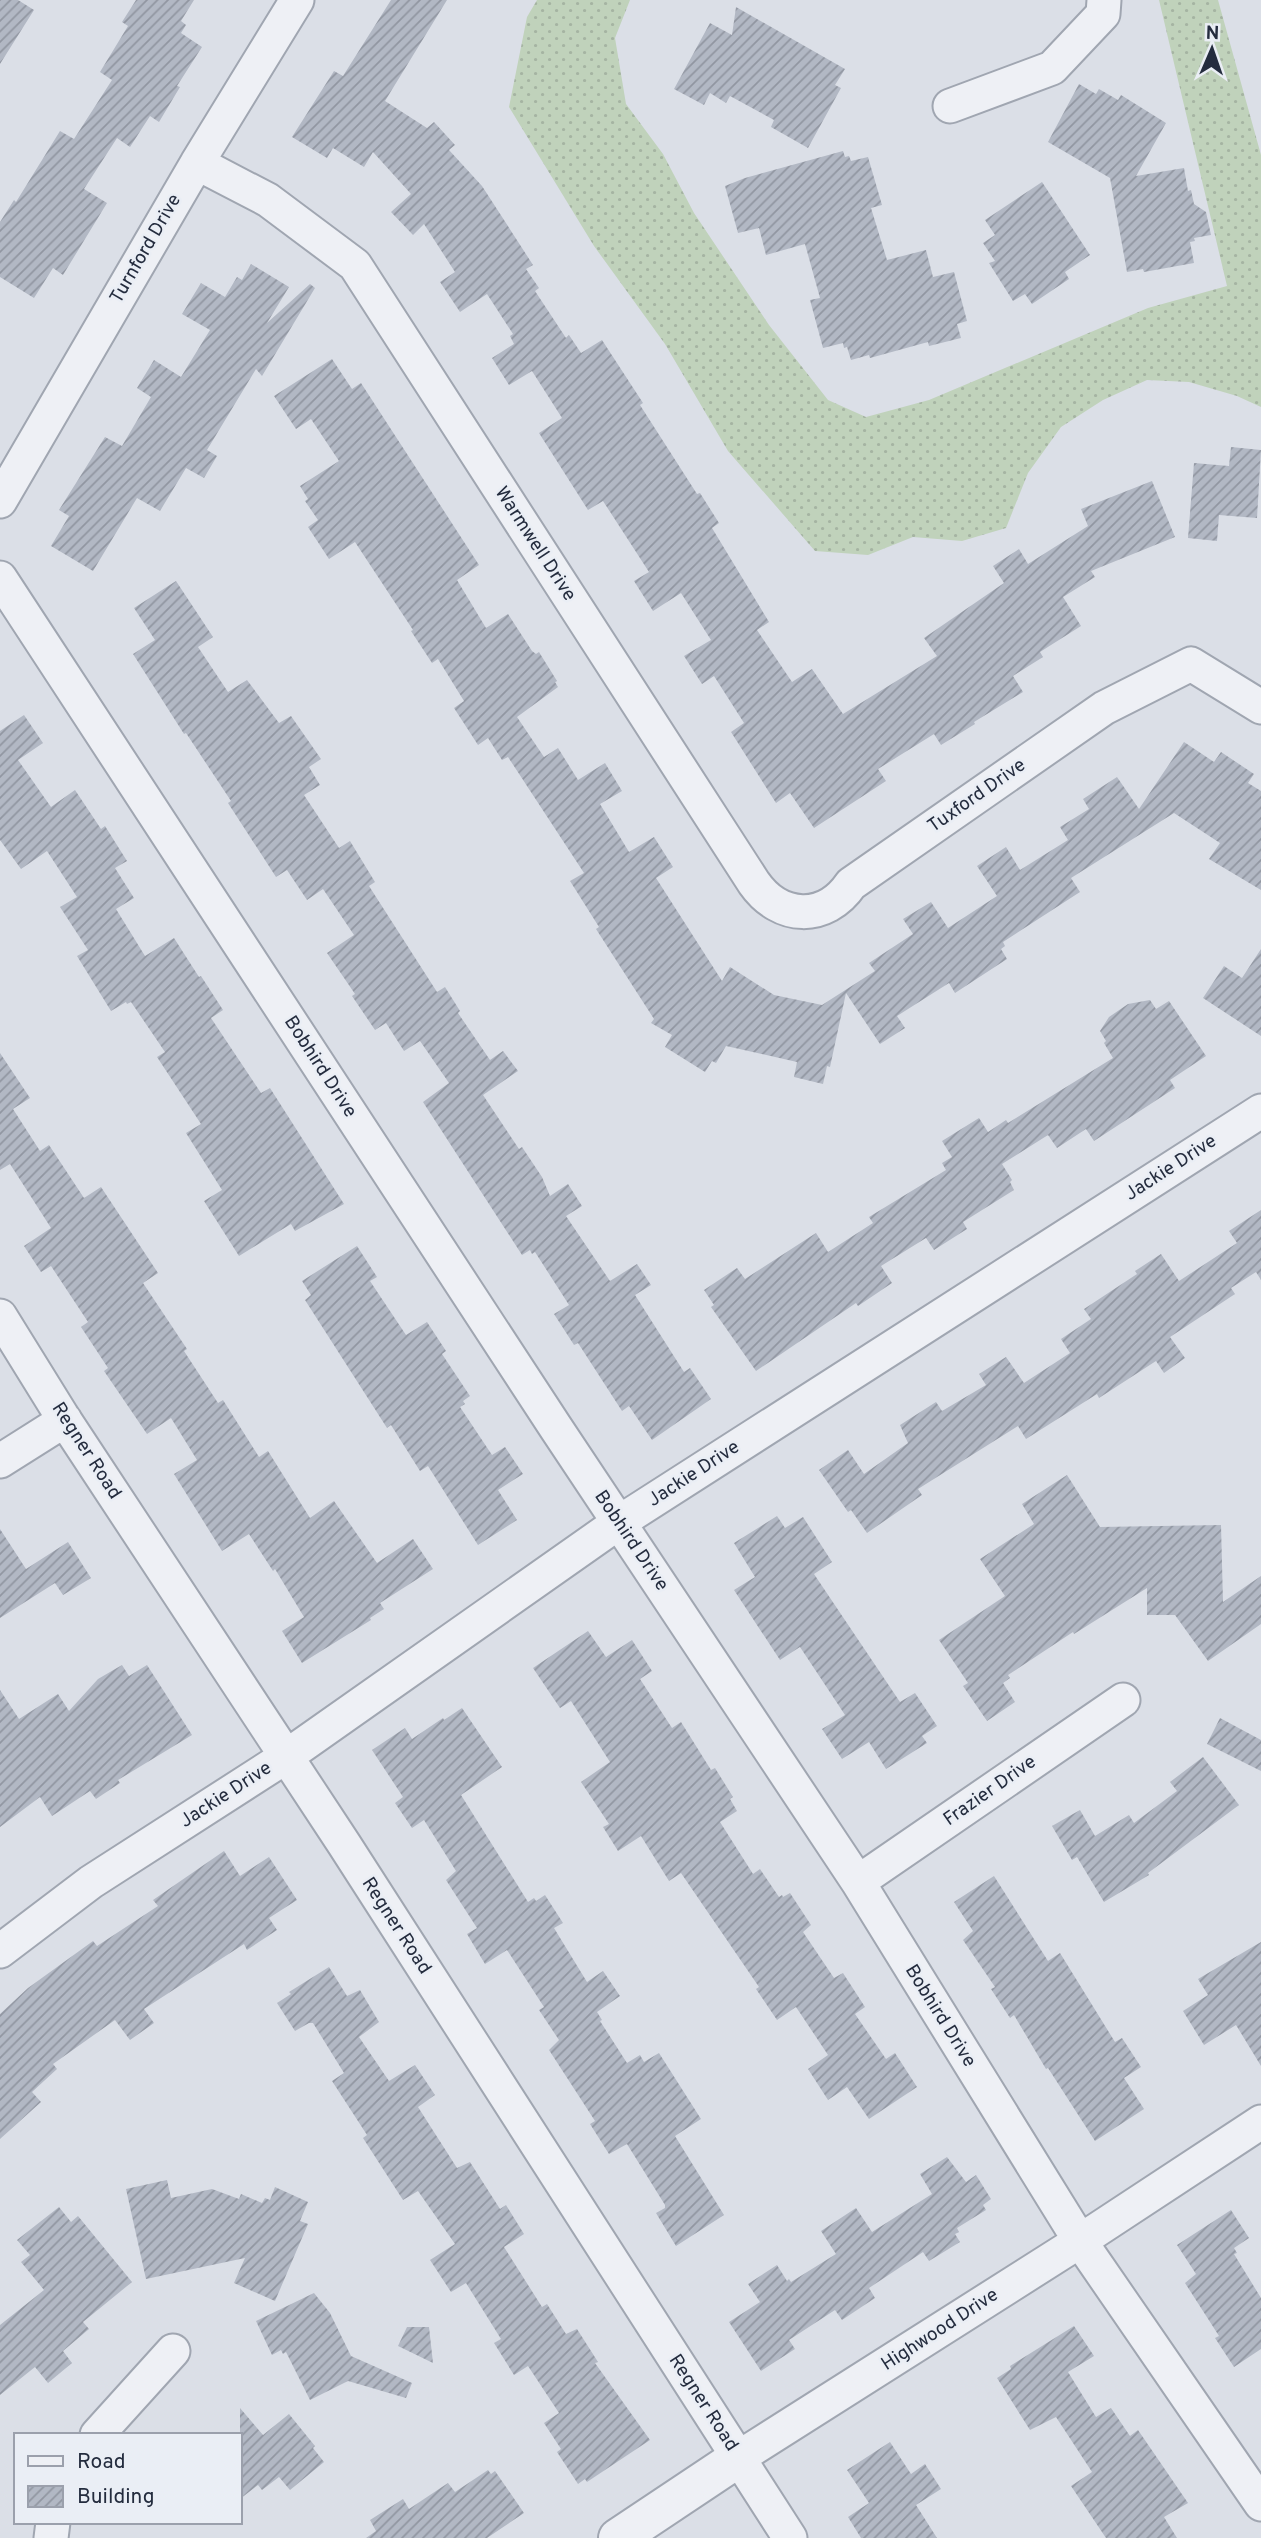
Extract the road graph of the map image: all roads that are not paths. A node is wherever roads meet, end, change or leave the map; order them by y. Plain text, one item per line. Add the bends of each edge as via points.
1 (297, 0) edge
2 (1104, 0) edge
3 (950, 106) dead end
4 (197, 163) junction
5 (0, 501) edge
6 (0, 578) edge
7 (1261, 707) edge
8 (851, 884) joint
9 (1261, 1111) edge
10 (0, 1316) edge
11 (65, 1420) junction
12 (0, 1461) edge
13 (618, 1523) junction
14 (1123, 1700) dead end
15 (287, 1756) junction
16 (858, 1882) junction
17 (0, 1951) edge
18 (1261, 2122) edge
19 (1080, 2241) junction
20 (173, 2351) dead end
21 (99, 2433) edge
22 (738, 2458) junction
23 (1261, 2504) edge
24 (618, 2538) edge
25 (790, 2538) edge

1 - 4 street, Turnford Drive
2 - 3 street via 1103,14 1052,68
4 - 5 street, Turnford Drive
4 - 8 street, Warmwell Drive via 268,200 355,265 762,894 784,908 810,912 834,903
6 - 13 street, Bobhird Drive
7 - 8 street, Tuxford Drive via 1191,664 1104,708
9 - 13 street, Jackie Drive
10 - 11 street, Regner Road
11 - 12 street
11 - 15 street, Regner Road
13 - 15 street, Jackie Drive
13 - 16 street, Bobhird Drive
14 - 16 street, Frazier Drive
15 - 17 street, Jackie Drive via 91,1882
15 - 22 street, Regner Road
16 - 19 street, Bobhird Drive
18 - 19 street, Highwood Drive
19 - 22 street, Highwood Drive
19 - 23 street, Bobhird Drive
20 - 21 street
22 - 24 street, Highwood Drive
22 - 25 street, Regner Road

